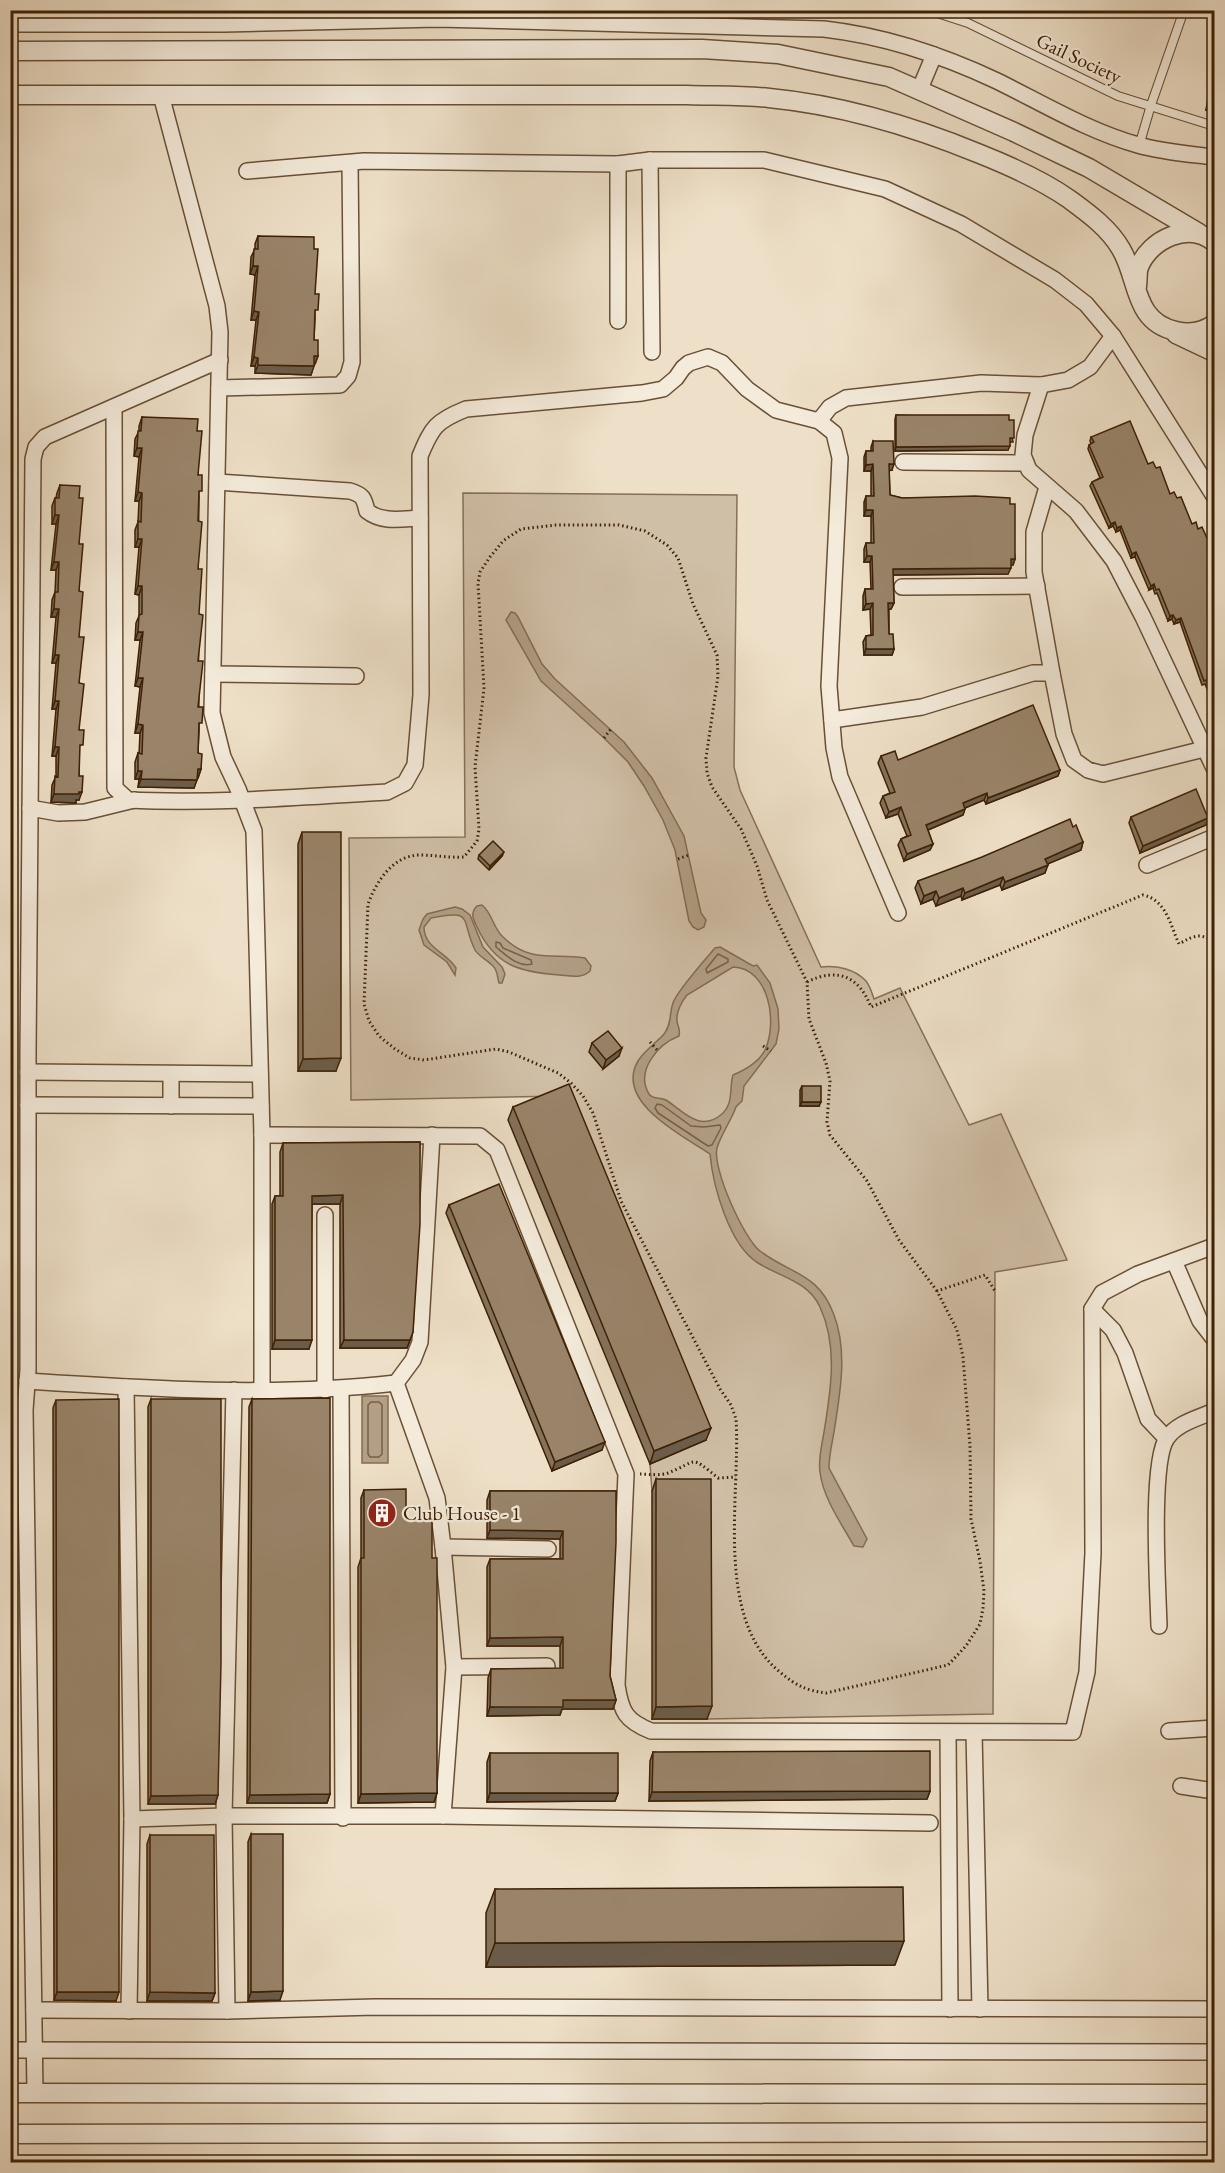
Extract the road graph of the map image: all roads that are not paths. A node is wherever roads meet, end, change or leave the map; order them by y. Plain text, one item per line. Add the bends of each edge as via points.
1 (928, 10) edge
2 (1184, 10) edge
3 (569, 16) edge
4 (122, 17) edge
5 (224, 17) edge
6 (742, 18) edge
7 (10, 24) edge
8 (10, 51) edge
9 (934, 55) junction
10 (919, 91) junction
11 (10, 95) edge
12 (161, 95) junction
13 (1150, 105) junction
14 (1215, 126) edge
15 (1139, 146) junction
16 (1215, 157) edge
17 (650, 160) junction
18 (350, 163) junction
19 (618, 164) junction
20 (247, 171) dead end
21 (1209, 237) edge
22 (1137, 294) junction
23 (618, 321) dead end
24 (1215, 324) edge
25 (1165, 329) junction
26 (1113, 336) junction
27 (652, 352) dead end
28 (1215, 352) edge
29 (220, 360) junction
30 (1041, 385) junction
31 (219, 388) junction
32 (114, 407) junction
33 (819, 421) junction
34 (903, 462) dead end
35 (1026, 463) junction
36 (217, 482) junction
37 (1047, 487) junction
38 (1215, 496) edge
39 (420, 518) junction
40 (1037, 586) junction
41 (902, 587) dead end
42 (1052, 673) junction
43 (213, 674) junction
44 (356, 675) dead end
45 (832, 720) junction
46 (1204, 749) junction
47 (1215, 768) edge
48 (134, 800) junction
49 (243, 801) junction
50 (30, 808) junction
51 (1215, 837) edge
52 (1147, 865) dead end
53 (898, 913) dead end
54 (27, 1072) junction
55 (171, 1074) junction
56 (260, 1074) junction
57 (28, 1106) junction
58 (171, 1106) junction
59 (261, 1106) junction
60 (262, 1135) junction
61 (432, 1135) junction
62 (325, 1215) dead end
63 (1215, 1246) edge
64 (1174, 1261) junction
65 (1092, 1309) junction
66 (1215, 1339) edge
67 (27, 1381) junction
68 (396, 1383) junction
69 (126, 1387) junction
70 (333, 1389) junction
71 (234, 1390) junction
72 (262, 1390) junction
73 (1215, 1411) edge
74 (1166, 1438) junction
75 (443, 1547) junction
76 (548, 1549) dead end
77 (1159, 1626) dead end
78 (547, 1666) edge
79 (454, 1667) junction
80 (1215, 1728) edge
81 (1169, 1731) dead end
82 (948, 1732) junction
83 (974, 1732) junction
84 (1181, 1786) dead end
85 (1215, 1791) edge
86 (224, 1816) junction
87 (443, 1816) junction
88 (343, 1818) junction
89 (132, 1819) junction
90 (930, 1823) dead end
91 (950, 2009) junction
92 (980, 2009) junction
93 (1215, 2009) edge
94 (34, 2010) junction
95 (129, 2011) junction
96 (227, 2011) junction
97 (10, 2050) edge
98 (34, 2050) junction
99 (1215, 2052) edge
100 (10, 2093) edge
101 (34, 2094) junction
102 (1215, 2094) edge
103 (1215, 2132) edge
104 (10, 2134) edge

1 - 13 lane, Gail Society via 968,23 1102,89
2 - 13 lane
3 - 5 street via 438,20
3 - 6 street
4 - 5 street
4 - 7 street
6 - 9 street via 863,34
8 - 10 street via 702,49 778,54 889,77
9 - 10 street
9 - 15 street via 1074,121
10 - 21 street via 1089,168
11 - 12 street
12 - 22 street via 687,95 770,98 868,115 1016,168 1067,198 1107,229 1122,250
12 - 29 street via 217,306
13 - 14 lane, Gail Society
13 - 15 lane
15 - 16 street
17 - 19 street
17 - 26 street via 764,160 885,189 960,224 1055,280 1086,304
17 - 27 street
18 - 19 street
18 - 20 street
18 - 31 street via 352,362 348,376 340,385
19 - 23 street
21 - 22 street via 1174,234 1152,247 1138,268
22 - 25 street via 1147,315
24 - 25 street via 1186,333
25 - 28 street
26 - 30 street via 1090,367 1068,380
26 - 38 street
29 - 31 street
29 - 32 street
30 - 33 street via 981,383 846,398 830,407
30 - 35 street via 1025,435
31 - 36 street
32 - 48 street via 115,788 128,800
32 - 50 street via 45,437 36,447 33,459
33 - 39 street via 776,410 747,389 722,363 708,357 689,363 663,389 466,409 444,418 429,434 420,456
33 - 45 street via 834,434 840,458 829,686
34 - 35 street
35 - 37 street
36 - 39 street via 350,491 361,494 367,511 376,518
36 - 43 street
37 - 40 street via 1034,532
37 - 46 street via 1076,511 1114,561
39 - 49 street via 421,694 415,765 405,783 387,792
40 - 41 street
40 - 42 street
42 - 45 street via 1033,673 922,707
42 - 46 street via 1064,734 1074,760 1088,770 1103,774
43 - 44 street
43 - 49 street via 212,713 223,757
45 - 53 street via 840,777
46 - 47 street
48 - 49 street
48 - 50 street via 85,812
49 - 56 street via 254,831
50 - 54 street
51 - 52 street
54 - 55 street
54 - 57 street
55 - 56 street
55 - 58 street
56 - 59 street
57 - 58 street
57 - 67 street
58 - 59 street
59 - 60 street
60 - 61 street
60 - 72 street
61 - 68 street via 420,1342 413,1360
61 - 82 street via 480,1136 497,1150 626,1474 617,1686 621,1707 636,1725 651,1731
62 - 70 street
63 - 64 street
64 - 65 street via 1102,1293
64 - 66 street via 1200,1321
65 - 74 street via 1113,1330 1148,1419
65 - 83 street via 1093,1553 1087,1672 1073,1732
67 - 69 street
67 - 94 street
68 - 70 street
68 - 75 street via 437,1498
69 - 71 street
69 - 89 street
70 - 72 street
70 - 88 street
71 - 72 street
71 - 86 street
73 - 74 street via 1181,1425
74 - 77 street via 1157,1494
75 - 76 street
75 - 79 street
78 - 79 street
79 - 87 street
80 - 81 street
82 - 83 street
82 - 91 street
83 - 92 street
84 - 85 street
86 - 88 street
86 - 89 street
86 - 96 street
87 - 88 street
87 - 90 street
89 - 95 street
91 - 92 street
91 - 96 street via 375,2007
92 - 93 street
94 - 95 street
94 - 98 street
95 - 96 street
97 - 98 street
98 - 99 street
98 - 101 street
100 - 101 street
101 - 102 street
103 - 104 street

